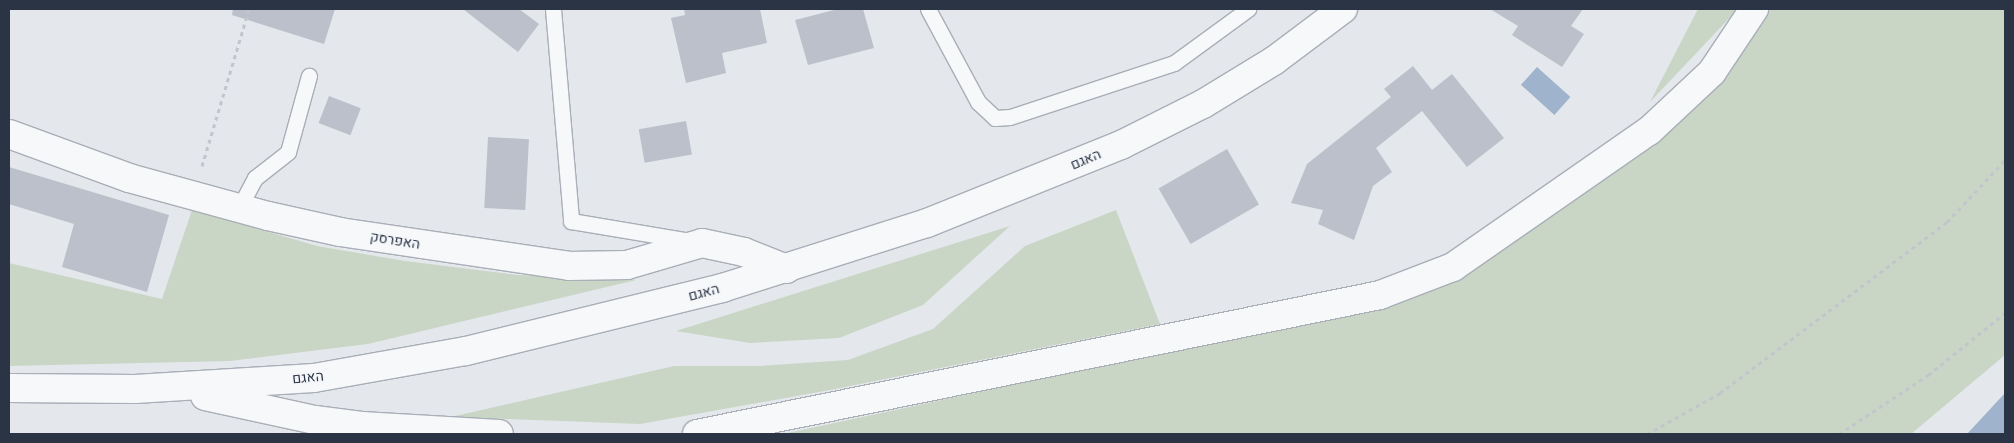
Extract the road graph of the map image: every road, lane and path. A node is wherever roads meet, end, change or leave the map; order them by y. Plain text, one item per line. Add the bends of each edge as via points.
1 (249, 9) edge
2 (553, 9) edge
3 (928, 9) edge
4 (1248, 9) edge
5 (1344, 9) edge
6 (1754, 9) edge
7 (309, 76) dead end
8 (9, 134) edge
9 (2005, 160) edge
10 (194, 196) junction
11 (239, 208) junction
12 (702, 243) junction
13 (787, 269) junction
14 (2005, 313) edge
15 (182, 387) junction
16 (9, 388) edge
17 (499, 434) edge
18 (697, 434) edge
19 (1647, 434) edge
20 (1839, 434) edge

1 - 10 path
2 - 12 lane via 570,221
3 - 4 lane via 978,102 995,118 1010,117 1174,63
5 - 13 street, האגם via 1275,60 1203,104 1121,145 966,209
6 - 18 street via 1712,72 1649,131 1453,267 1380,295
7 - 11 lane via 288,152 255,178
8 - 10 street, האפרסק via 129,178
9 - 19 path via 1947,222 1720,393
10 - 11 street, האפרסק
11 - 12 street, האפרסק via 340,232 570,266 627,265
12 - 13 street, האפרסק via 744,252
13 - 15 street, האגם via 574,326 410,362 314,378
14 - 20 path via 1928,375
15 - 16 street, האגם
15 - 17 street via 201,395 315,420

